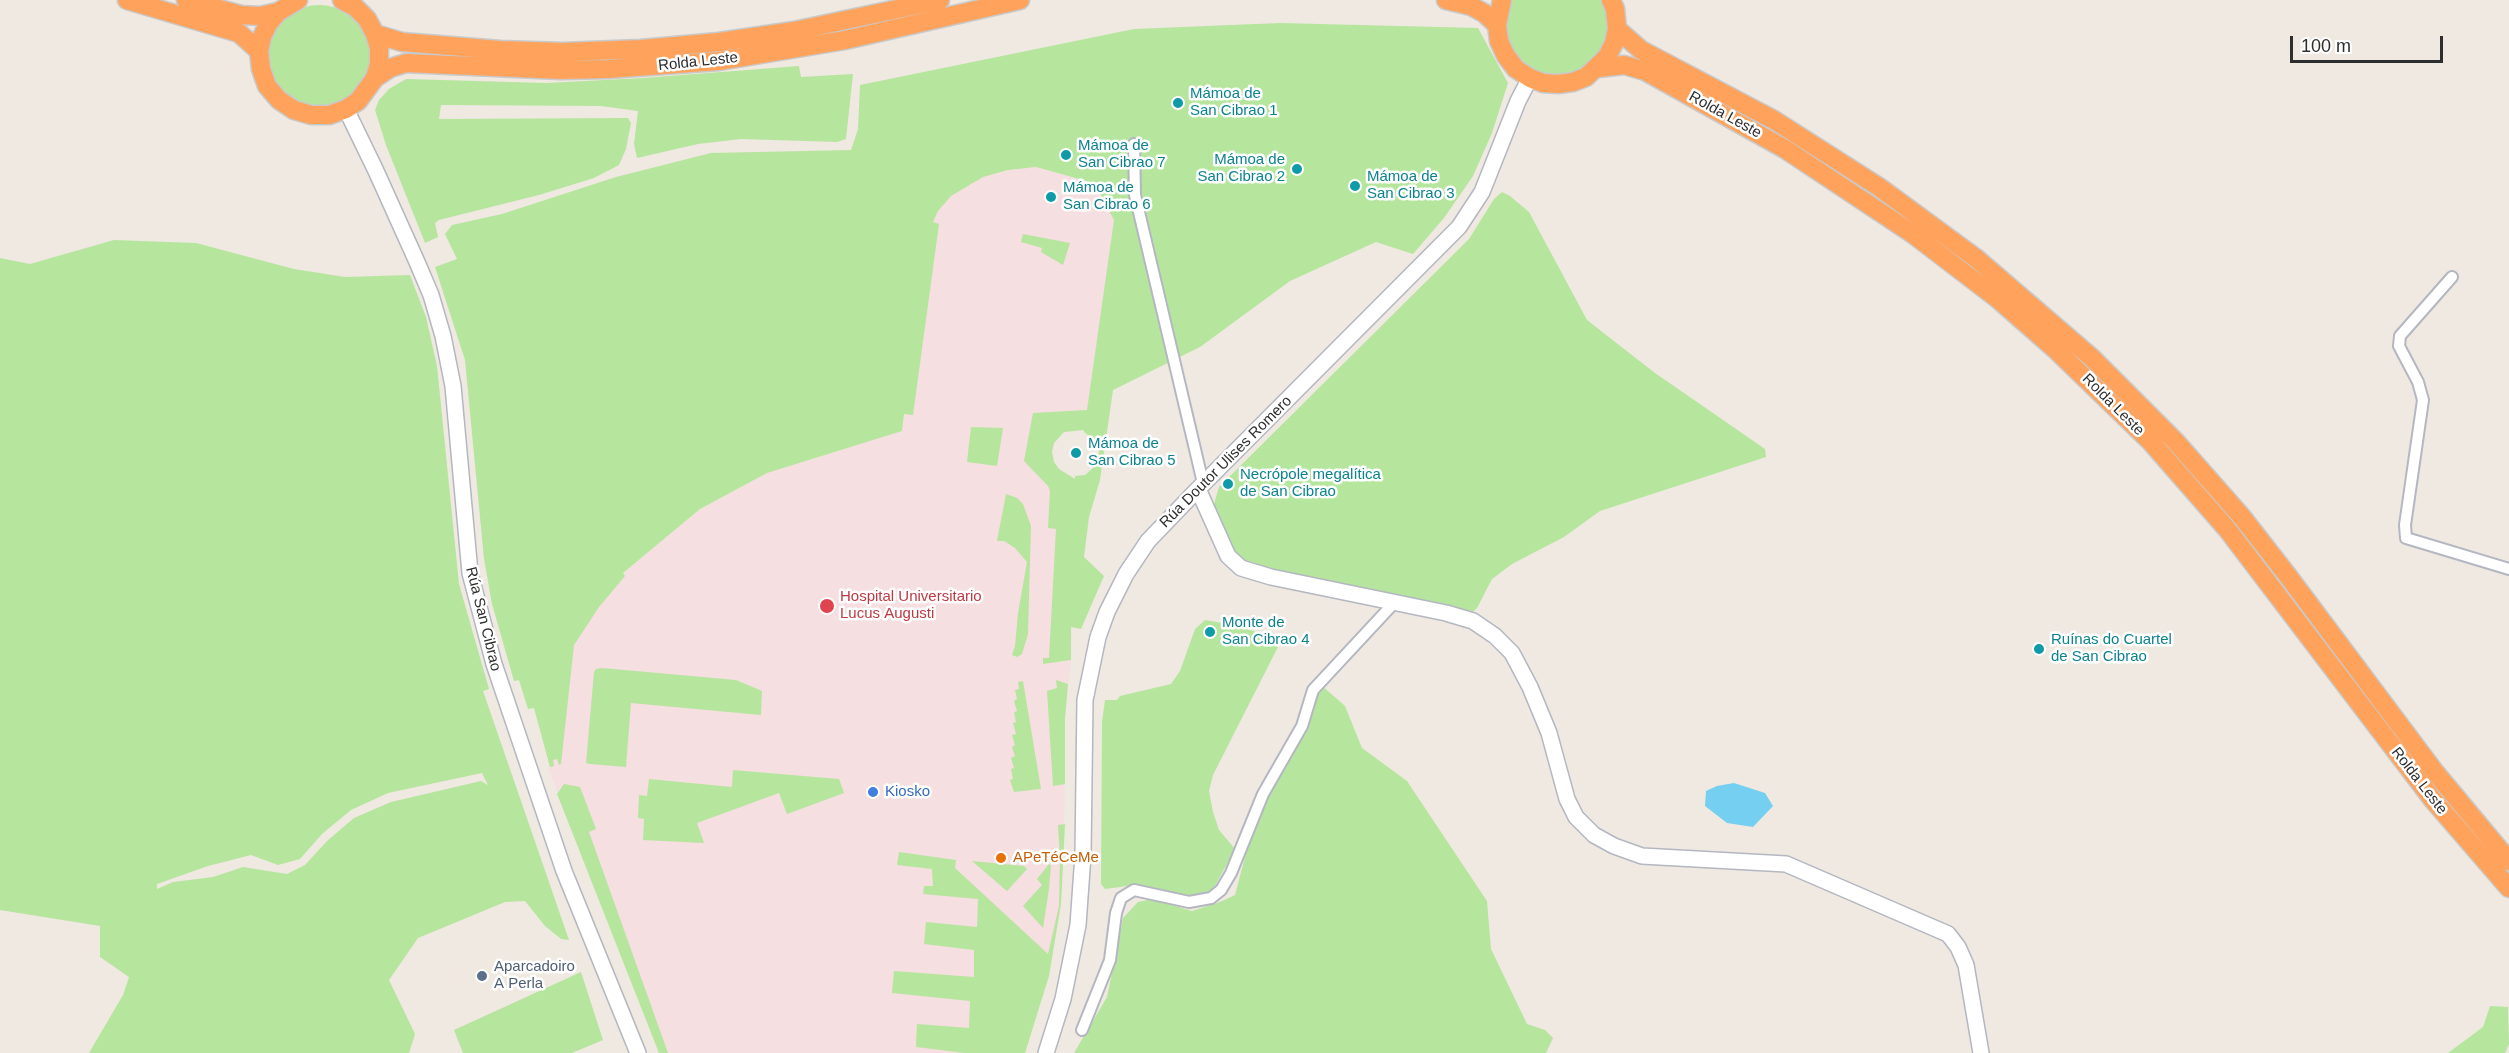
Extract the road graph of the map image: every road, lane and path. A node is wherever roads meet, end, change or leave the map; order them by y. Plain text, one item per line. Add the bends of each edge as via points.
1 (127, 0) edge
2 (186, 0) edge
3 (298, 0) edge
4 (342, 0) edge
5 (940, 0) edge
6 (1020, 0) edge
7 (1446, 0) edge
8 (1502, 0) edge
9 (1611, 0) edge
10 (278, 12) junction
11 (1497, 24) junction
12 (1617, 29) junction
13 (375, 34) junction
14 (259, 51) junction
15 (1598, 68) junction
16 (375, 78) junction
17 (1530, 78) junction
18 (346, 109) junction
19 (1134, 144) dead end
20 (2452, 277) dead end
21 (1201, 486) junction
22 (2509, 569) edge
23 (1394, 603) junction
24 (2509, 861) edge
25 (2509, 888) edge
26 (1082, 1030) dead end
27 (638, 1053) edge
28 (1046, 1053) edge
29 (1981, 1053) edge

1 - 14 highway via 239,33
2 - 10 highway via 240,15
3 - 10 highway
4 - 13 highway via 367,19
5 - 13 highway, Rolda Leste via 794,31 632,49 489,50 402,42
6 - 16 highway, Rolda Leste via 845,40 719,61 561,70 406,63
7 - 11 highway via 1471,6
8 - 11 highway
9 - 12 highway
10 - 14 highway via 268,24
11 - 17 highway via 1506,56
12 - 15 highway, Rolda Leste via 1614,43
12 - 24 highway, Rolda Leste via 1641,50 1774,120 1879,187 1977,259 2085,351 2222,493 2444,784
13 - 16 highway via 379,64
14 - 18 highway via 267,86 286,105 311,115 329,115
15 - 17 highway, Rolda Leste via 1573,82 1543,83
15 - 25 highway, Rolda Leste via 1624,65 1645,71 1795,155 1913,234 2055,349 2151,442 2211,509 2433,800
16 - 18 highway, Rolda Leste via 363,96
17 - 21 street, Rúa Doutor Ulises Romero via 1482,192 1460,227
18 - 27 street, Rúa San Cibrao via 399,222 437,316 453,386 470,573 494,664 556,851
19 - 21 street via 1135,195
20 - 22 street via 2400,336 2402,356 2418,382 2423,400 2406,538
21 - 23 street via 1228,556 1241,568
21 - 28 street, Rúa Doutor Ulises Romero via 1148,541 1126,574 1098,637 1085,700 1078,925 1063,999
23 - 26 street via 1313,690 1302,726 1263,794 1221,890 1211,898 1189,902 1134,890 1121,898 1110,960
23 - 29 street via 1473,621 1512,653 1550,734 1567,799 1576,817 1594,836 1642,856 1786,864 1948,934 1966,965

